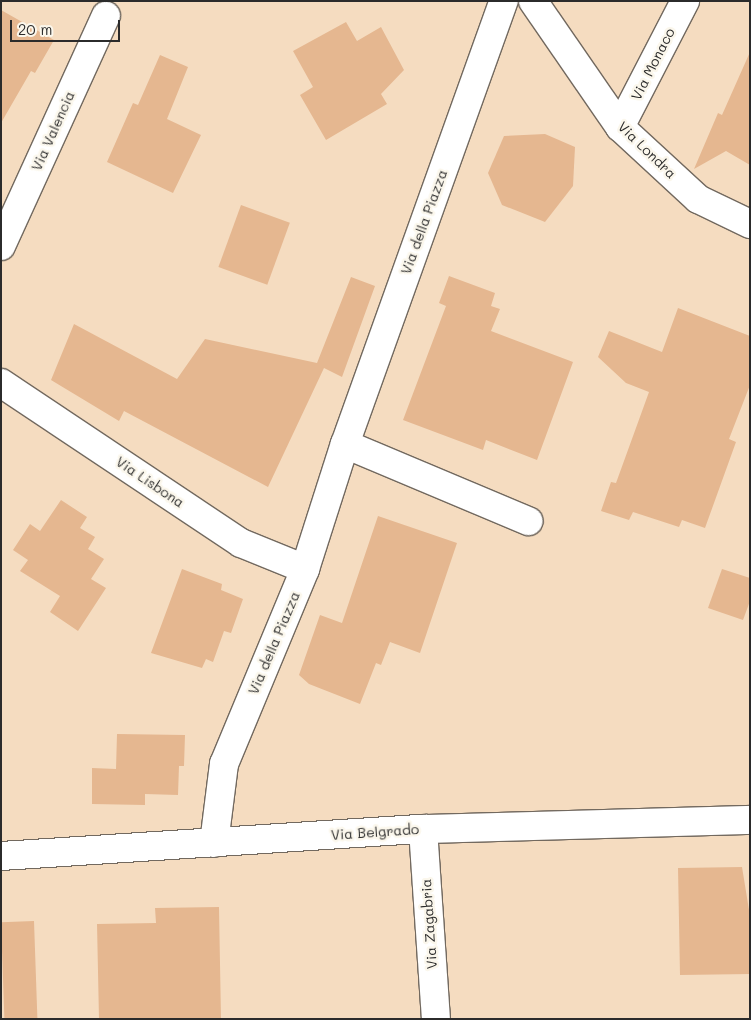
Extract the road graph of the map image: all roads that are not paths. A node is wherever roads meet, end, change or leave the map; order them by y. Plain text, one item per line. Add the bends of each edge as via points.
1 (504, 1) edge
2 (533, 1) edge
3 (685, 1) edge
4 (106, 16) dead end
5 (620, 127) junction
6 (750, 224) edge
7 (1, 246) edge
8 (1, 383) edge
9 (345, 444) junction
10 (528, 522) dead end
11 (305, 569) junction
12 (750, 820) edge
13 (423, 829) junction
14 (214, 843) junction
15 (1, 856) edge
16 (436, 1019) edge

1 - 9 street, Via della Piazza
2 - 5 street, Via Londra
3 - 5 street, Via Monaco
4 - 7 street, Via Valencia
5 - 6 street, Via Londra via 698,199
8 - 11 street, Via Lisbona via 241,542
9 - 10 street
9 - 11 street, Via della Piazza
11 - 14 street, Via della Piazza via 224,764
12 - 13 street, Via Belgrado
13 - 14 street, Via Belgrado
13 - 16 street, Via Zagabria
14 - 15 street, Via Belgrado

